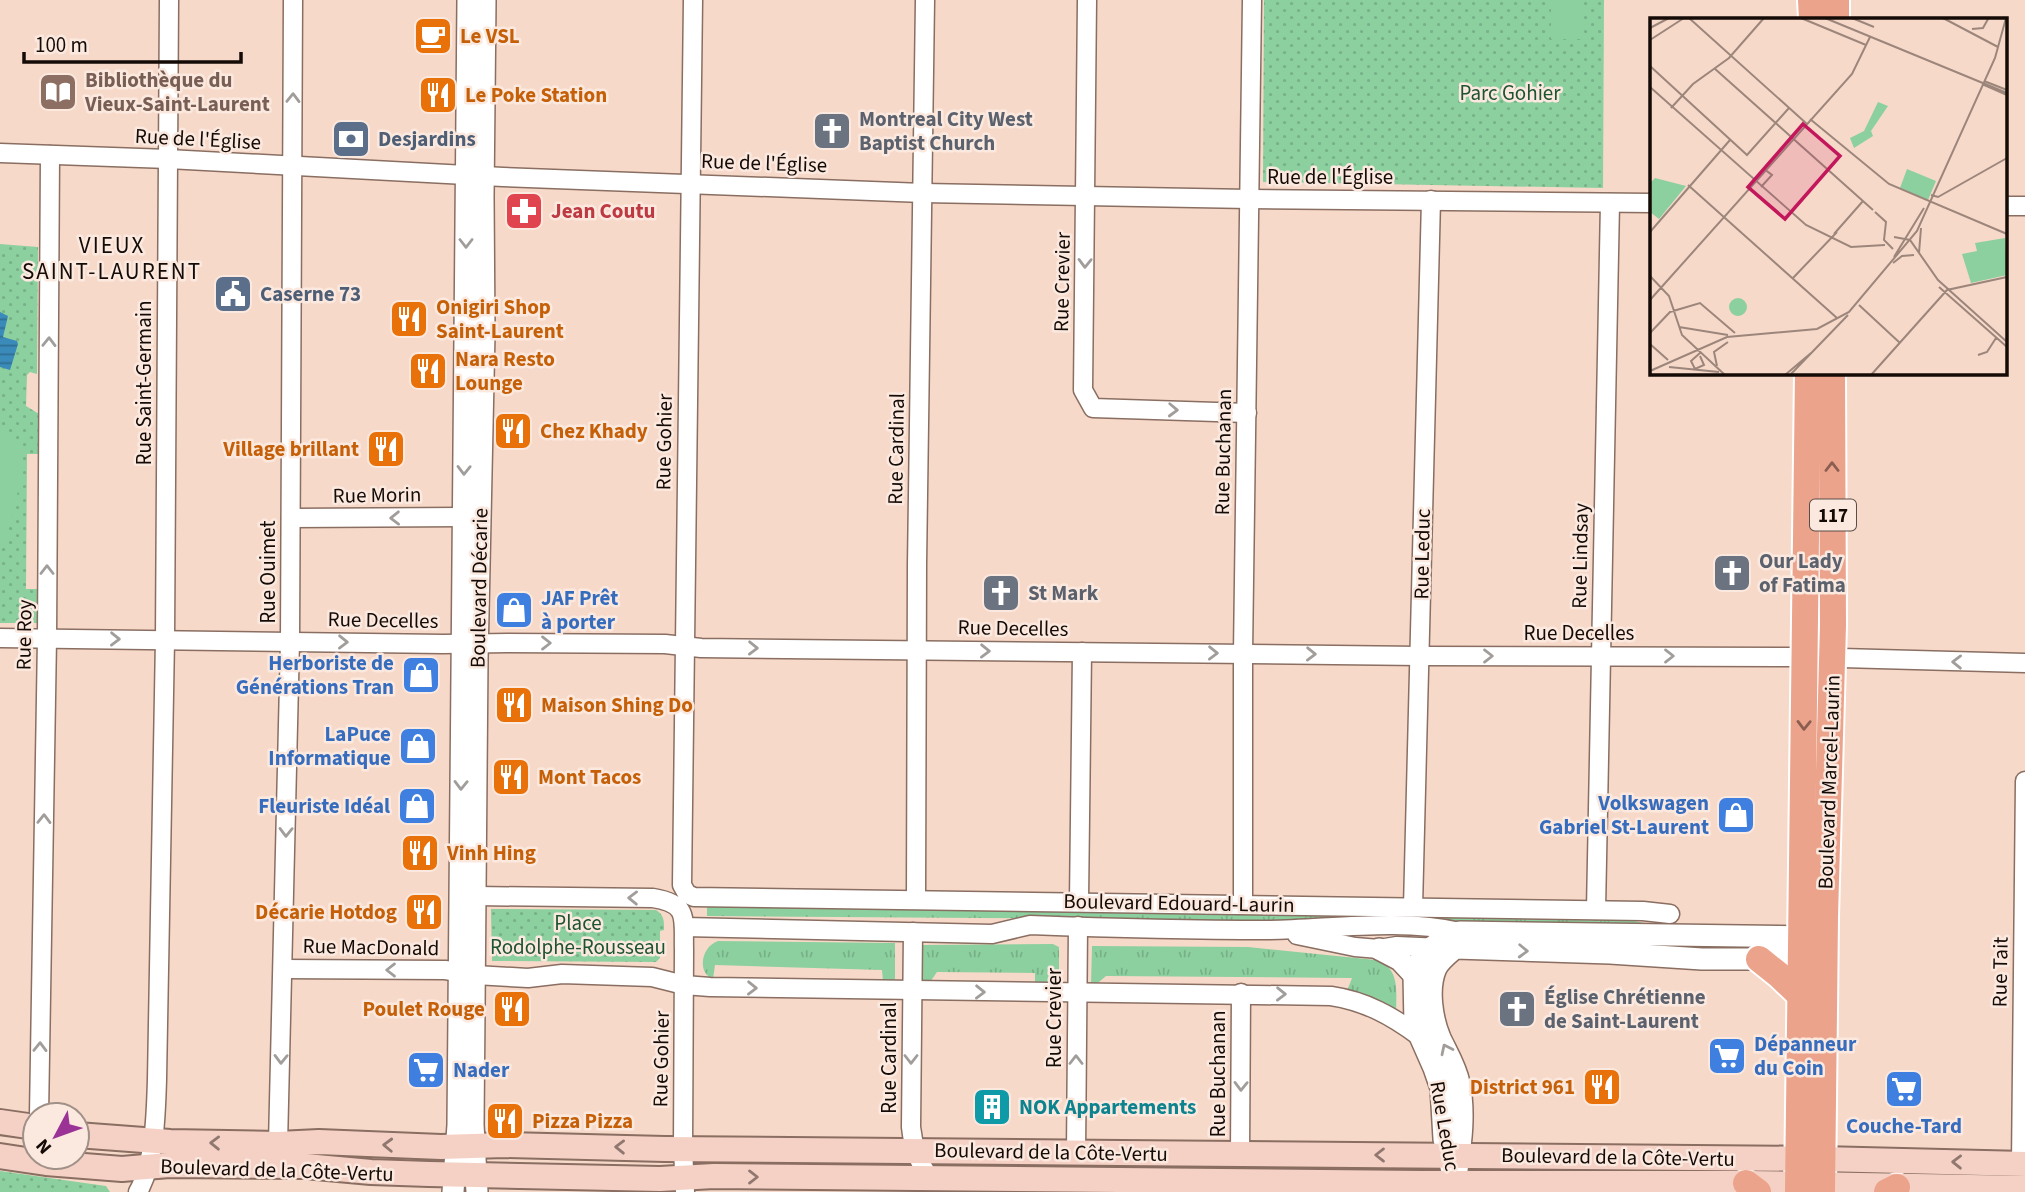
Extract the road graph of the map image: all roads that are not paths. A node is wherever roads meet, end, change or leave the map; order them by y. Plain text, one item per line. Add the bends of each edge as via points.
1 (169, 0) edge
2 (293, 0) edge
3 (468, 0) edge
4 (485, 0) edge
5 (693, 0) edge
6 (925, 0) edge
7 (1087, 0) edge
8 (1252, 0) edge
9 (1811, 0) edge
10 (1836, 0) edge
11 (1812, 18) edge
12 (1836, 18) edge
13 (0, 153) edge
14 (51, 156) junction
15 (168, 159) junction
16 (292, 166) junction
17 (475, 175) junction
18 (690, 183) junction
19 (923, 193) junction
20 (1087, 195) junction
21 (1249, 199) junction
22 (1431, 201) junction
23 (1610, 203) junction
24 (1650, 203) edge
25 (1808, 374) edge
26 (1832, 374) edge
27 (1247, 413) junction
28 (464, 517) junction
29 (290, 519) junction
30 (0, 638) edge
31 (47, 638) junction
32 (165, 639) junction
33 (290, 641) junction
34 (471, 643) junction
35 (685, 646) junction
36 (917, 650) junction
37 (1082, 652) junction
38 (1243, 653) junction
39 (1420, 656) junction
40 (1601, 656) junction
41 (1805, 657) junction
42 (1833, 658) junction
43 (2025, 663) edge
44 (2025, 781) edge
45 (685, 890) joint
46 (476, 896) junction
47 (916, 899) junction
48 (1079, 901) junction
49 (1243, 904) junction
50 (1413, 907) junction
51 (1596, 910) junction
52 (1670, 914) dead end
53 (1078, 926) junction
54 (684, 927) junction
55 (1269, 930) junction
56 (913, 932) junction
57 (1706, 936) junction
58 (1457, 940) junction
59 (1431, 947) junction
60 (1813, 947) junction
61 (1379, 949) junction
62 (1702, 959) junction
63 (1759, 959) junction
64 (283, 969) junction
65 (467, 974) junction
66 (1414, 975) junction
67 (684, 985) junction
68 (911, 991) junction
69 (1076, 993) junction
70 (1241, 993) junction
71 (1800, 995) junction
72 (1419, 1036) junction
73 (38, 1101) edge
74 (0, 1122) edge
75 (21, 1125) edge
76 (91, 1136) edge
77 (152, 1139) junction
78 (278, 1144) junction
79 (466, 1146) junction
80 (683, 1148) junction
81 (915, 1150) junction
82 (1007, 1152) junction
83 (1076, 1153) junction
84 (1161, 1153) junction
85 (1240, 1154) junction
86 (0, 1156) edge
87 (1454, 1156) junction
88 (2023, 1164) edge
89 (147, 1167) junction
90 (1810, 1178) edge
91 (930, 1179) junction
92 (465, 1183) edge
93 (1455, 1183) junction
94 (685, 1185) edge
95 (976, 1186) edge
96 (1162, 1186) edge
97 (1752, 1187) edge
98 (2025, 1188) edge
99 (1892, 1189) edge
100 (138, 1192) edge

1 - 15 street, Rue Saint-Germain
16 -> 2 street, Rue Ouimet
3 - 17 street, Boulevard Décarie
4 - 17 street, Boulevard Décarie
5 - 18 street, Rue Gohier
6 - 19 street, Rue Cardinal
7 - 20 street, Rue Crevier
8 - 21 street, Rue Buchanan
9 - 11 main road
10 - 12 main road
13 - 14 street, Rue de l'Église
14 - 15 street, Rue de l'Église
31 -> 14 street, Rue Roy
15 - 16 street, Rue de l'Église
15 - 32 street, Rue Saint-Germain
16 - 17 street, Rue de l'Église
16 - 29 street, Rue Ouimet
17 - 18 street, Rue de l'Église
17 -> 28 street, Boulevard Décarie
17 - 34 street, Boulevard Décarie via 484,333
18 - 19 street, Rue de l'Église
18 - 35 street, Rue Gohier
19 - 20 street, Rue de l'Église
19 - 36 street, Rue Cardinal
20 - 21 street, Rue de l'Église
20 -> 27 street, Rue Crevier via 1083,390 1087,400 1093,408
21 - 22 street, Rue de l'Église
21 - 27 street, Rue Buchanan
22 - 23 street, Rue de l'Église
22 - 39 street, Rue Leduc
23 - 24 street, Rue de l'Église
23 - 40 street, Rue Lindsay
25 - 41 main road, Boulevard Marcel-Laurin / 117
42 -> 26 main road, Boulevard Marcel-Laurin / 117
27 - 38 street, Rue Buchanan
28 -> 29 street, Rue Morin
28 - 34 street, Boulevard Décarie
29 - 33 street, Rue Ouimet
30 - 31 street, Rue Decelles
31 -> 32 street, Rue Decelles
73 -> 31 street, Rue Roy
32 - 33 street, Rue Decelles
32 - 77 street, Rue Saint-Germain
33 -> 34 street, Rue Decelles
33 -> 64 street, Rue Ouimet
34 -> 35 street, Rue Decelles
34 - 46 street, Boulevard Décarie
34 -> 65 street, Boulevard Décarie
35 -> 36 street, Rue Decelles
35 - 45 street, Rue Gohier
36 -> 37 street, Rue Decelles
36 - 47 street, Rue Cardinal
37 -> 38 street, Rue Decelles
37 - 48 street
38 -> 39 street, Rue Decelles
38 - 49 street, Rue Buchanan
39 -> 40 street, Rue Decelles
39 - 50 street, Rue Leduc
40 -> 41 street, Rue Decelles
40 - 51 street, Rue Lindsay
41 - 42 street, Rue Decelles
41 -> 60 main road, Boulevard Marcel-Laurin / 117
43 -> 42 street, Rue Decelles
42 - 60 main road, Boulevard Marcel-Laurin / 117
44 - 88 street, Rue Tait
45 - 47 street, Boulevard Edouard-Laurin via 694,897
54 -> 46 street via 678,907 653,898
46 - 65 street, Boulevard Décarie
47 - 48 street, Boulevard Edouard-Laurin
48 - 49 street, Boulevard Edouard-Laurin
49 - 50 street, Boulevard Edouard-Laurin
50 - 51 street, Boulevard Edouard-Laurin
51 - 52 street, Boulevard Edouard-Laurin
53 - 55 street, Boulevard Edouard-Laurin
53 - 56 street, Boulevard Edouard-Laurin via 1030,925 992,934
53 - 69 street, Rue Crevier
54 - 56 street, Boulevard Edouard-Laurin
54 - 67 street, Rue Gohier
55 - 58 street, Boulevard Edouard-Laurin via 1437,927
55 - 61 street, Boulevard Edouard-Laurin
56 - 68 street, Rue Cardinal
57 - 58 street, Boulevard Edouard-Laurin
57 - 60 street, Boulevard Edouard-Laurin
57 - 62 street
58 - 59 street
58 -> 62 street, Boulevard Edouard-Laurin
87 -> 58 street, Rue Leduc via 1462,1139 1459,1081 1437,1030 1432,1001 1436,968
59 - 61 street, Boulevard Edouard-Laurin
59 - 66 street
60 - 63 street, Boulevard Edouard-Laurin
60 - 71 main road, Boulevard Marcel-Laurin / 117
60 - 90 main road, Boulevard Marcel-Laurin / 117
61 - 66 street
62 - 63 street, Boulevard Edouard-Laurin
63 - 71 main road
65 -> 64 street, Rue MacDonald
64 -> 78 street, Rue Ouimet
65 - 67 street via 641,976
65 - 79 street, Boulevard Décarie via 473,1125
66 - 72 street, Rue Leduc
67 -> 68 street
67 - 80 street, Rue Gohier
68 -> 69 street
68 -> 81 street, Rue Cardinal
69 - 70 street
83 -> 69 street, Rue Crevier
70 -> 72 street via 1343,997 1394,1018
70 -> 85 street, Rue Buchanan
71 - 90 main road, Boulevard Marcel-Laurin / 117
72 - 87 street, Rue Leduc via 1441,1088 1444,1133
74 - 75 main road
76 - 77 main road, Boulevard de la Côte-Vertu
78 -> 77 main road, Boulevard de la Côte-Vertu
77 - 89 street
79 -> 78 main road, Boulevard de la Côte-Vertu
80 -> 79 main road, Boulevard de la Côte-Vertu
79 - 92 street, Boulevard Décarie
80 - 81 main road, Boulevard de la Côte-Vertu
80 - 94 street, Rue Gohier
81 - 82 main road, Boulevard de la Côte-Vertu
81 - 91 street, Rue Cardinal
82 - 83 main road, Boulevard de la Côte-Vertu
82 - 95 street via 979,1171
83 - 84 main road, Boulevard de la Côte-Vertu
84 - 85 main road, Boulevard de la Côte-Vertu
84 - 96 street
87 -> 85 main road, Boulevard de la Côte-Vertu
86 - 89 main road, Boulevard de la Côte-Vertu via 122,1169
87 - 90 main road, Boulevard de la Côte-Vertu
87 - 93 street, Rue Leduc
88 -> 90 main road, Boulevard de la Côte-Vertu
89 - 92 main road, Boulevard de la Côte-Vertu via 305,1167
89 - 100 street
90 - 97 main road, Boulevard de la Côte-Vertu
90 - 99 main road, Boulevard de la Côte-Vertu
94 -> 91 main road, Boulevard de la Côte-Vertu via 714,1176
91 - 95 main road, Boulevard de la Côte-Vertu
92 - 94 main road, Boulevard de la Côte-Vertu via 660,1179
93 - 96 main road, Boulevard de la Côte-Vertu
93 - 97 main road, Boulevard de la Côte-Vertu
95 - 96 main road, Boulevard de la Côte-Vertu
98 - 99 main road, Boulevard de la Côte-Vertu

